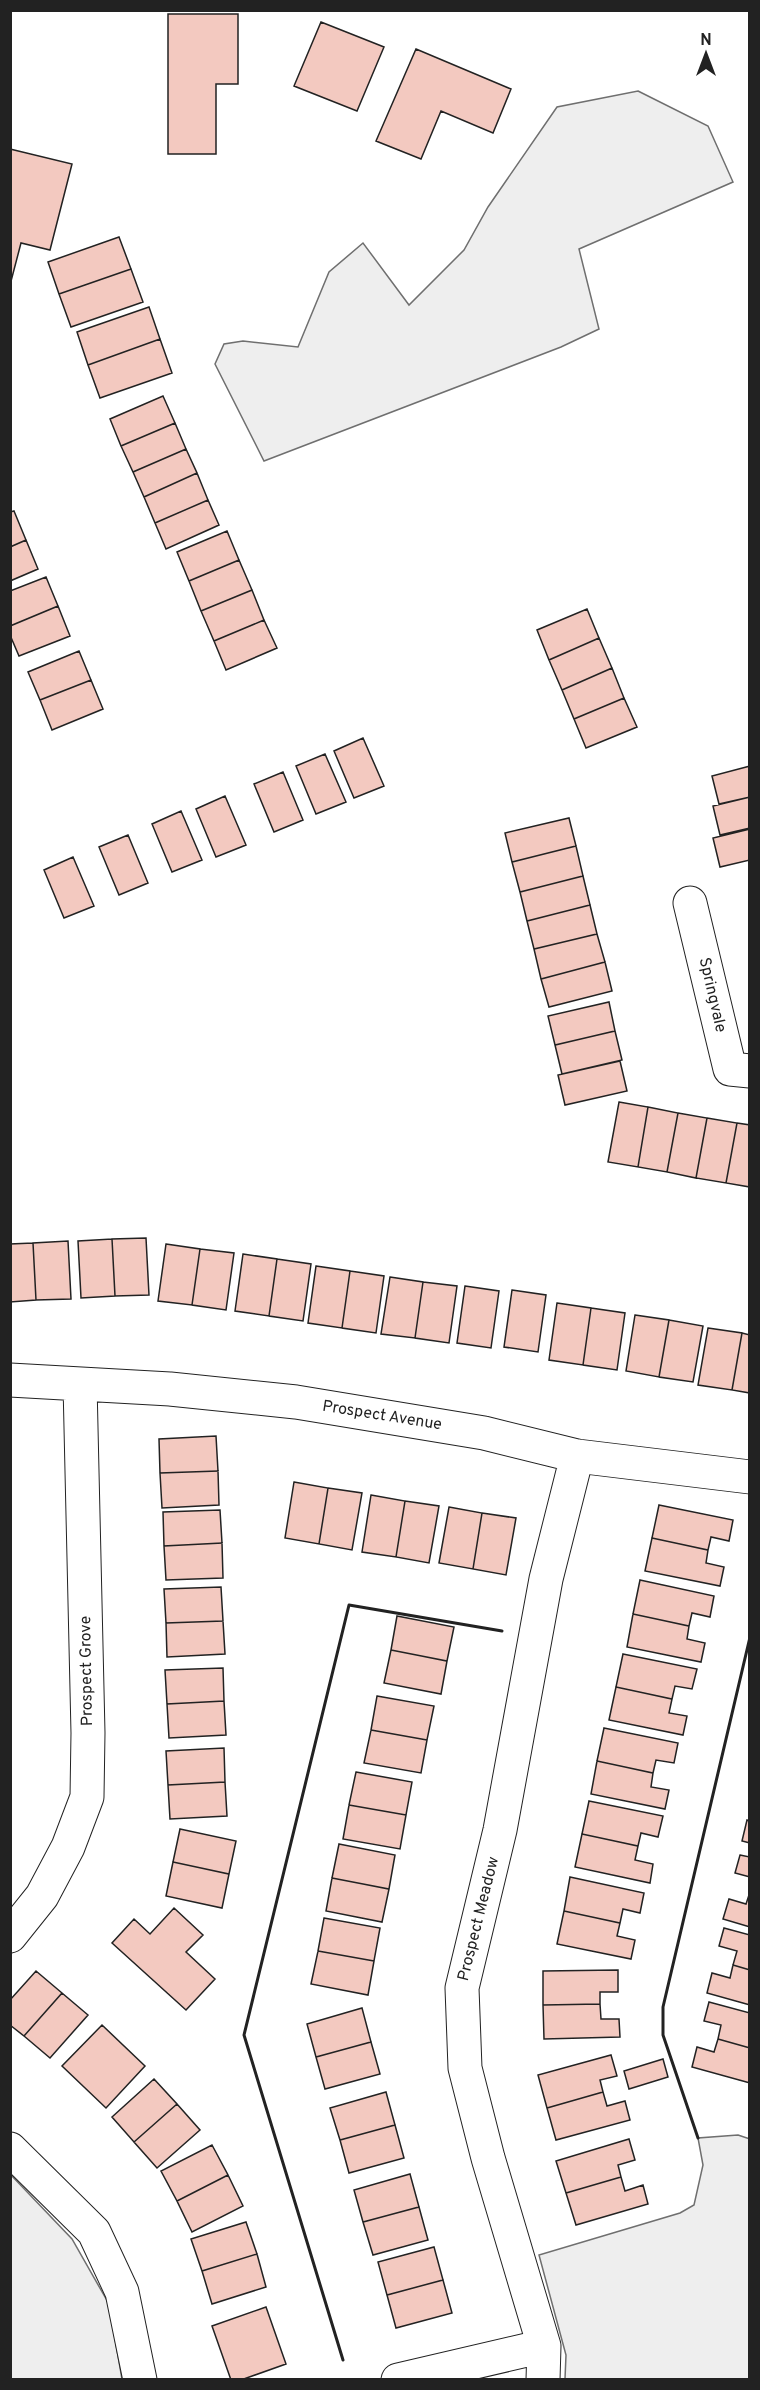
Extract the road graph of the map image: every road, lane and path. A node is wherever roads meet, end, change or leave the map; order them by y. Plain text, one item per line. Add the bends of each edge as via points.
1 (690, 903) dead end
2 (750, 1071) edge
3 (10, 1380) edge
4 (80, 1384) junction
5 (578, 1456) junction
6 (750, 1477) edge
7 (10, 1936) edge
8 (10, 2149) edge
9 (544, 2346) junction
10 (140, 2379) edge
11 (398, 2379) edge
12 (543, 2379) edge

1 - 2 street, Springvale via 730,1069
3 - 4 street, Prospect Avenue
4 - 5 street, Prospect Avenue via 296,1402 484,1433
4 - 7 street, Prospect Grove via 87,1797 68,1847 42,1896
5 - 6 street, Prospect Avenue
5 - 9 street, Prospect Meadow via 546,1579 500,1830 462,1988 465,2068
8 - 10 street via 94,2232 122,2292
9 - 11 street
9 - 12 street, Prospect Meadow

